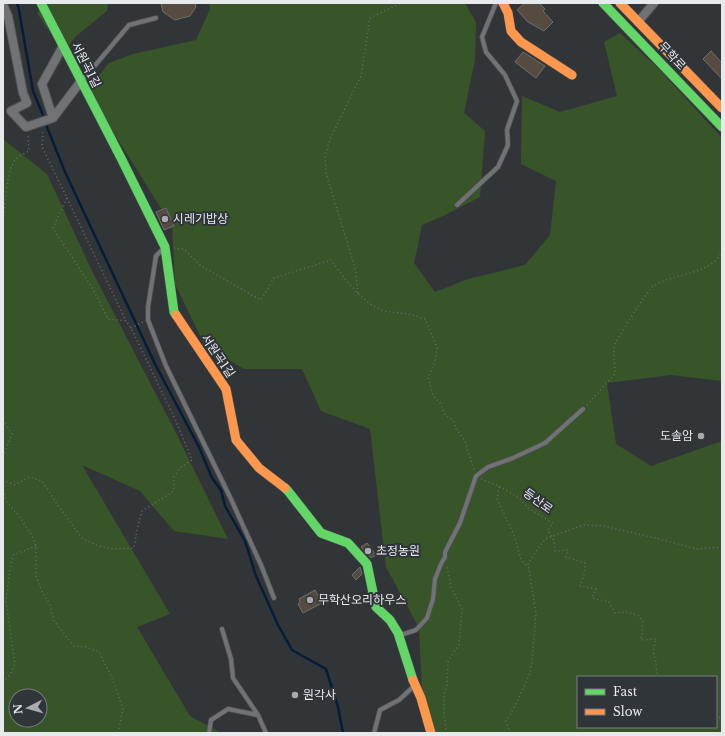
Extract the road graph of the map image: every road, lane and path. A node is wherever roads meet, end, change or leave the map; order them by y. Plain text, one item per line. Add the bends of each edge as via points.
1 (41, 3) edge
2 (401, 3) edge
3 (496, 3) edge
4 (503, 3) edge
5 (604, 3) edge
6 (620, 3) edge
7 (654, 3) edge
8 (3, 5) edge
9 (156, 18) dead end
10 (638, 22) junction
11 (63, 46) junction
12 (572, 75) dead end
13 (81, 81) junction
14 (722, 108) edge
15 (53, 118) junction
16 (39, 123) junction
17 (27, 126) junction
18 (722, 127) edge
19 (67, 198) junction
20 (456, 205) dead end
21 (3, 220) edge
22 (165, 247) junction
23 (722, 251) edge
24 (358, 294) junction
25 (126, 321) junction
26 (144, 322) dead end
27 (130, 328) junction
28 (583, 409) joint
29 (3, 420) edge
30 (3, 457) edge
31 (476, 476) junction
32 (3, 480) edge
33 (499, 486) junction
34 (3, 490) edge
35 (551, 536) junction
36 (36, 546) junction
37 (722, 547) edge
38 (445, 557) junction
39 (529, 569) junction
40 (274, 598) dead end
41 (222, 628) dead end
42 (398, 633) junction
43 (658, 676) edge
44 (3, 682) edge
45 (415, 685) junction
46 (258, 715) junction
47 (118, 733) edge
48 (209, 733) edge
49 (266, 733) edge
50 (374, 733) edge
51 (431, 733) edge
52 (445, 733) edge
53 (510, 733) edge

1 - 11 street, 서원곡1길
2 - 24 path via 370,18 361,76 331,137 325,156 326,173 355,268
3 - 20 lane via 482,37 486,52 504,75 517,101 507,130 508,145 498,167
4 - 12 street via 508,13 511,31 521,42
5 - 18 street, 무학로
6 - 10 street, 무학로
7 - 10 street
8 - 17 street via 8,16 27,103 10,111
9 - 13 lane via 129,25
10 - 14 street, 무학로
11 - 13 street, 서원곡1길
11 - 15 street via 42,84
13 - 15 street
13 - 22 street, 서원곡1길
15 - 16 street
16 - 17 street
16 - 19 path via 43,134 42,147
17 - 21 path via 29,151 15,160 10,170
19 - 25 path
19 - 25 path via 52,228 94,291 108,319
22 - 24 path via 184,250 201,266 261,300 274,278 331,260
22 - 40 lane via 156,256 148,320 166,366 262,565
22 - 42 street, 서원곡1길 via 174,312 226,389 236,440 260,468 288,491 321,533 348,543 367,564 376,607 390,620
23 - 28 path via 709,265 651,287 614,345 615,374
24 - 31 path via 373,306 425,319 437,348 434,366 428,377 430,387 444,415 453,420 456,429 465,440
25 - 27 path
26 - 27 path
27 - 32 path via 192,460 174,477 174,491 142,511 134,548 114,549 98,546 82,538 42,481 29,477 15,485
28 - 31 lane via 545,443 488,467
29 - 30 path via 12,434
31 - 33 path, 등산로
31 - 38 lane
33 - 35 path, 등산로 via 552,523 548,530
33 - 39 path via 497,499 514,535 522,560
34 - 36 path via 6,501 31,534
35 - 37 path via 583,525 604,526 697,549
35 - 39 path via 545,539 528,563
35 - 43 path, 등산로 via 555,551 568,550 566,557 585,563 580,586 596,589 592,598 609,602 615,613 627,612 639,616 643,622 641,640 656,640 653,652
36 - 44 path via 13,555 6,602 15,664
36 - 47 path via 36,576 50,605 54,621 74,646 99,652 112,678 123,709
38 - 42 lane via 435,579 433,599 427,618 416,630
38 - 52 path via 451,587 462,609 459,645 448,661 444,695
39 - 53 path via 536,614 532,661 530,673 506,721
41 - 46 lane via 234,678
42 - 45 street, 서원곡1길
45 - 50 lane via 399,700 380,710
45 - 51 street, 서원곡1길
46 - 48 lane via 228,709 211,720
46 - 49 lane

